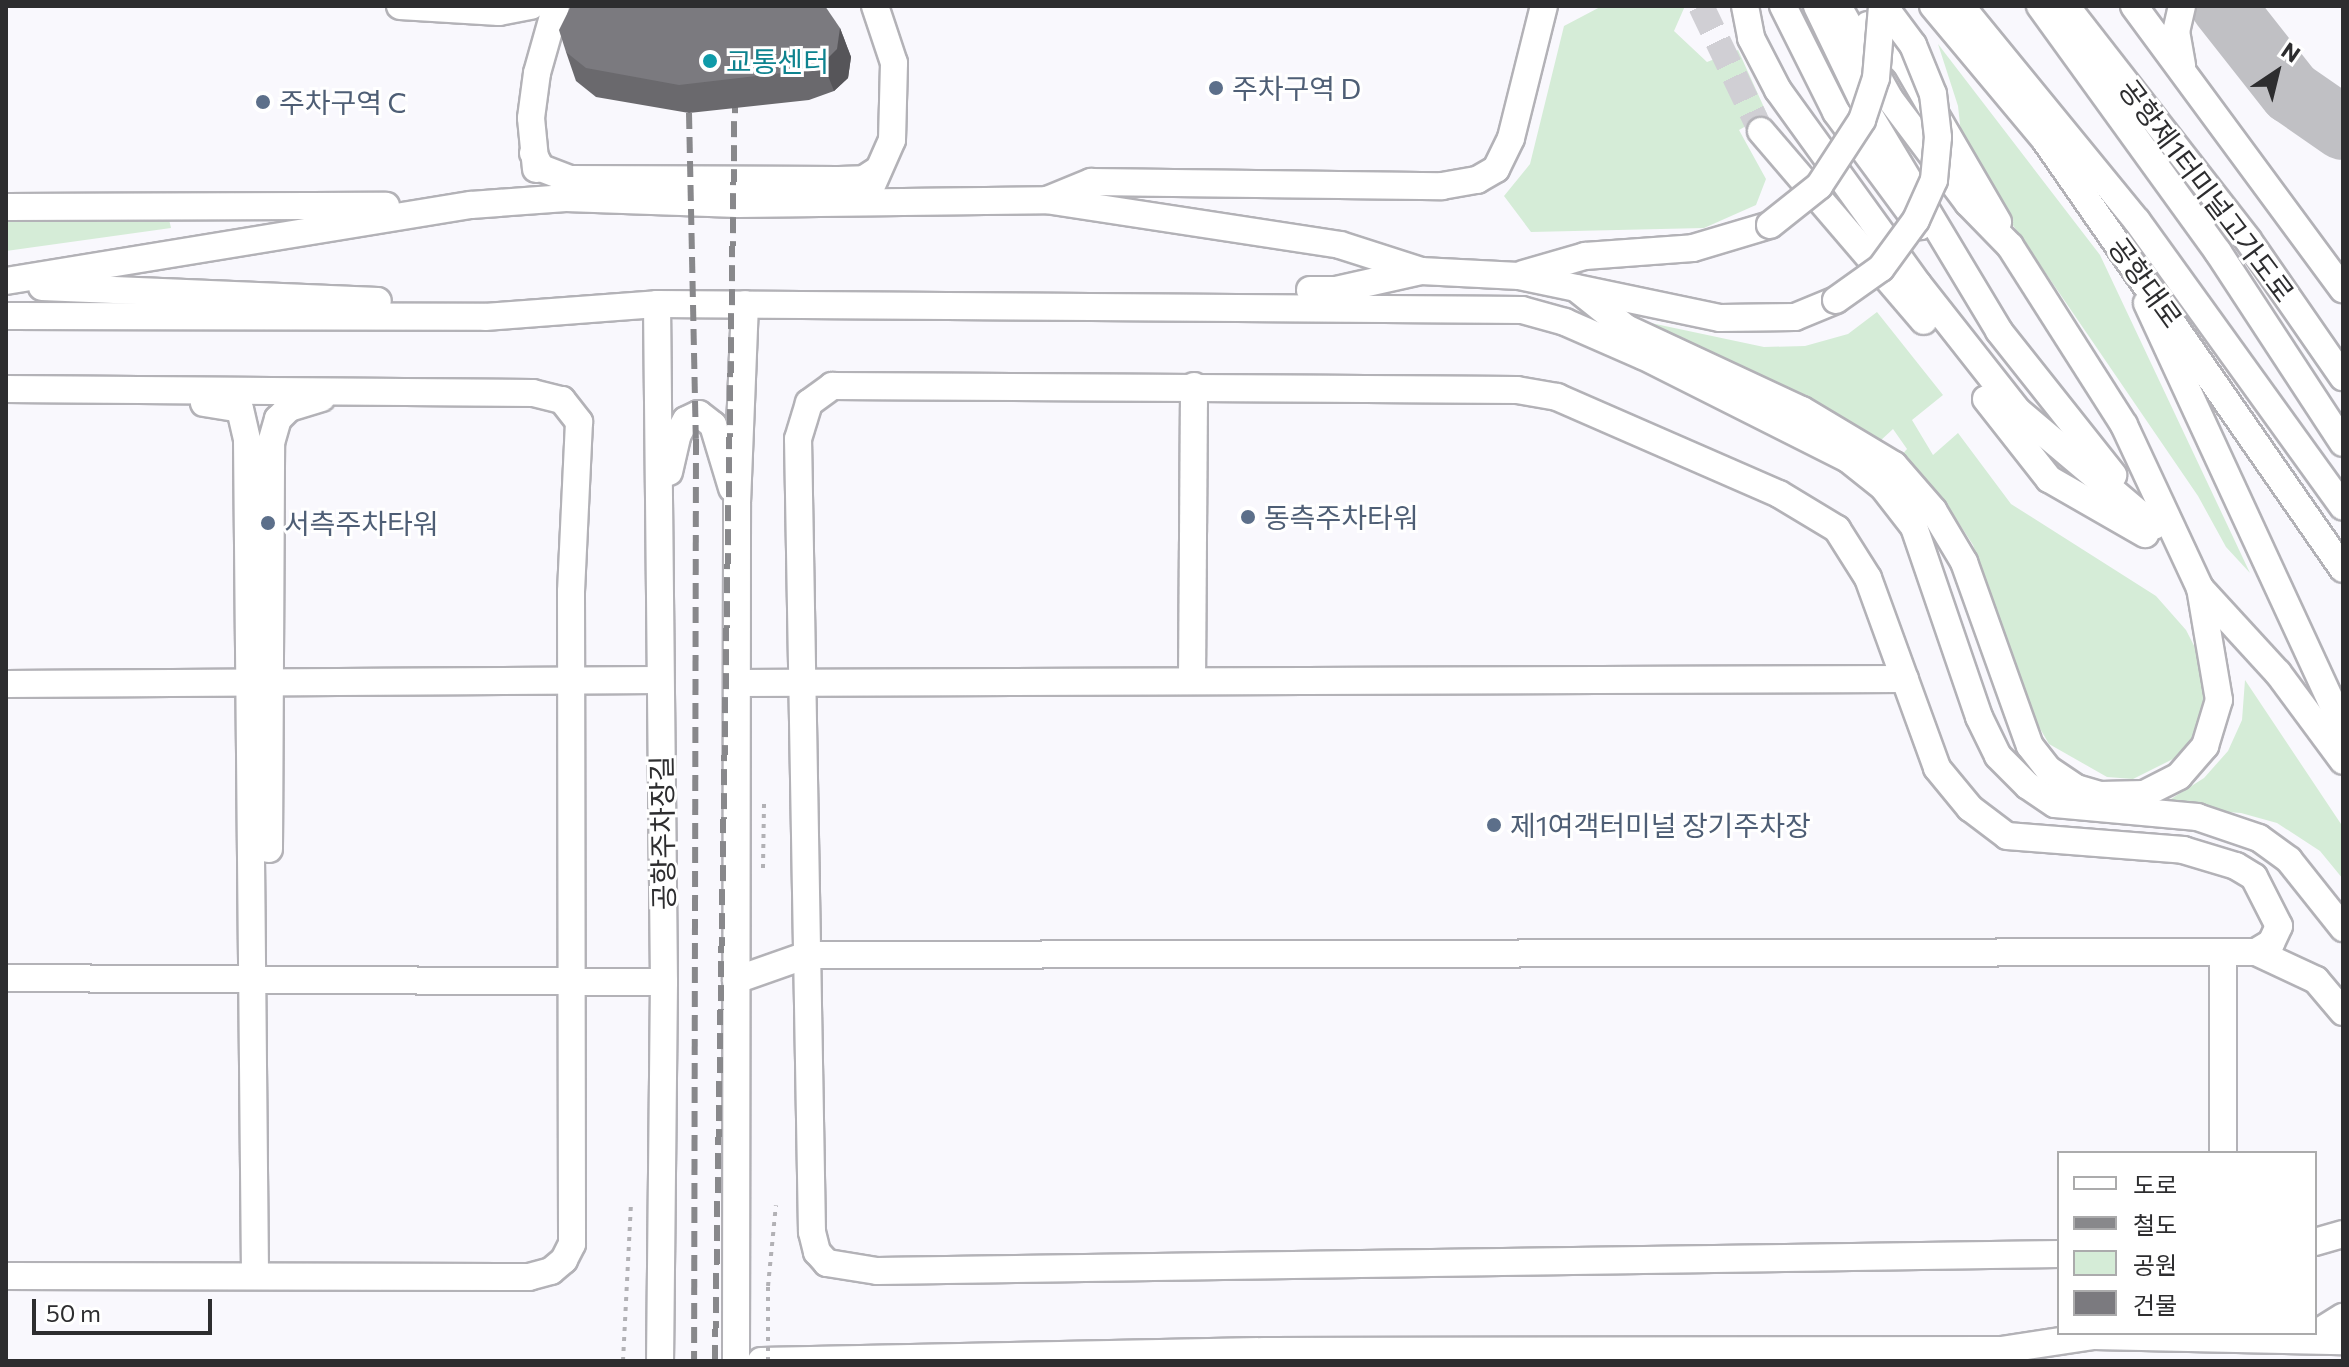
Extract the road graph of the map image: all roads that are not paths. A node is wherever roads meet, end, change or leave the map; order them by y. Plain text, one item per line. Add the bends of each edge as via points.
1 (400, 6) edge
2 (531, 6) edge
3 (556, 6) edge
4 (875, 6) edge
5 (1544, 6) edge
6 (1745, 6) edge
7 (1783, 6) edge
8 (1817, 6) edge
9 (1838, 6) edge
10 (1849, 6) edge
11 (1883, 6) edge
12 (1933, 6) edge
13 (1961, 6) edge
14 (2040, 6) edge
15 (2066, 6) edge
16 (2134, 6) edge
17 (2182, 6) edge
18 (2184, 70) junction
19 (1761, 131) tunnel mouth
20 (533, 153) junction
21 (878, 170) junction
22 (566, 198) junction
23 (1047, 200) junction
24 (850, 203) junction
25 (471, 205) junction
26 (6, 207) edge
27 (2010, 246) junction
28 (2121, 247) junction
29 (1421, 271) junction
30 (1519, 276) junction
31 (6, 283) edge
32 (1576, 288) junction
33 (2343, 289) edge
34 (657, 304) junction
35 (745, 304) junction
36 (1067, 304) junction
37 (527, 312) junction
38 (6, 316) edge
39 (1999, 331) junction
40 (2343, 377) edge
41 (1194, 386) junction
42 (6, 389) edge
43 (159, 389) junction
44 (348, 390) junction
45 (2343, 443) edge
46 (659, 501) junction
47 (737, 503) junction
48 (2343, 507) edge
49 (2154, 526) junction
50 (2183, 555) junction
51 (2343, 569) edge
52 (2200, 588) junction
53 (1905, 679) junction
54 (659, 680) junction
55 (574, 681) junction
56 (1192, 681) junction
57 (260, 682) junction
58 (737, 683) junction
59 (802, 683) junction
60 (6, 684) edge
61 (2343, 728) edge
62 (2343, 761) edge
63 (2343, 928) edge
64 (2223, 952) junction
65 (2256, 952) junction
66 (807, 955) junction
67 (6, 978) edge
68 (260, 979) junction
69 (736, 980) junction
70 (572, 981) junction
71 (664, 982) junction
72 (2343, 1012) edge
73 (2223, 1151) edge
74 (2343, 1234) edge
75 (2317, 1241) edge
76 (2057, 1254) edge
77 (6, 1276) edge
78 (260, 1276) junction
79 (2343, 1317) edge
80 (2317, 1333) edge
81 (2314, 1335) edge
82 (2309, 1338) junction
83 (2343, 1341) edge
84 (1457, 1356) edge
85 (660, 1361) edge
86 (736, 1361) edge
87 (761, 1361) edge

1 - 2 street via 499,12
3 - 20 street via 537,73
4 - 21 street via 894,63 892,140
5 - 23 street via 1511,138 1496,169 1477,180 1442,186 1091,182
6 - 49 street via 1751,38 1778,90 1936,307 2018,411
7 - 39 street via 1836,112
8 - 39 street via 1870,116
9 - 27 street via 1890,99 1968,203
10 - 27 street via 1906,64
11 - 30 street, bridge via 1876,78 1862,120 1819,186 1770,225 1693,248 1585,256
11 - 32 street, bridge via 1913,45 1933,94 1938,137 1934,180 1916,220 1881,268 1836,300 1795,317 1720,318
12 - 28 street, 공항대로 via 2045,140
13 - 48 street via 2137,221
14 - 45 street via 2218,252
15 - 40 street, 공항제1터미널고가도로 via 2248,240
16 - 18 street
17 - 18 street via 2177,51
18 - 33 street
19 - 50 street via 1902,293 2049,479
20 - 21 street via 541,168 569,179 839,180 864,179
20 - 22 street via 539,179
21 - 24 street via 872,186
22 - 24 street
22 - 25 street
23 - 24 street
23 - 29 street via 1340,245
25 - 26 street
25 - 31 street
27 - 50 street via 2124,425
28 - 51 street, 공항대로
28 - 61 street
29 - 30 street
29 - 36 street via 1336,290 1234,290
30 - 32 street
31 - 37 street
32 - 52 street via 1626,328 1802,410 1894,465 1933,510 1964,562 2030,746 2048,769 2076,788 2100,795 2144,794 2179,776 2205,746 2219,700
34 - 35 street
34 - 37 street
34 - 46 street, 공항주차장길
35 - 36 street
35 - 47 street
36 - 63 street via 1500,308 1565,322 1643,356 1848,459 1883,487 1914,527 1998,756 2028,786 2055,804 2197,817 2259,838 2289,860
37 - 38 street via 469,317
39 - 49 street
41 - 53 street via 1517,390 1557,397 1779,494 1837,529 1868,578
41 - 56 street
41 - 59 street via 832,386 809,403 798,439
42 - 43 street
43 - 44 street
43 - 57 street via 187,401 233,405 244,418
44 - 55 street via 533,393 562,400 579,422
44 - 57 street via 289,408 278,419 271,443
46 - 47 street via 677,436 686,420 699,414 713,425
46 - 54 street, 공항주차장길
47 - 58 street
49 - 50 street
50 - 52 street
52 - 62 street via 2278,673
53 - 56 street
53 - 65 street via 1937,768 1995,827 2007,836 2053,844 2183,850 2218,857 2254,877 2271,902 2279,926 2271,943
54 - 55 street
54 - 71 street, 공항주차장길
55 - 57 street
55 - 70 street
56 - 59 street
57 - 60 street
57 - 68 street
58 - 59 street
58 - 69 street
59 - 66 street
64 - 65 street
64 - 66 street
64 - 73 street
65 - 72 street via 2316,980
66 - 69 street
66 - 76 street via 812,1232 817,1252 827,1263 848,1268
67 - 68 street
68 - 70 street
68 - 78 street
69 - 86 street
70 - 71 street
70 - 78 street via 572,1244 564,1260 551,1271 529,1277
71 - 85 street, 공항주차장길
74 - 75 street
77 - 78 street
79 - 80 street
81 - 82 street
82 - 83 street
82 - 84 street via 2094,1336 2001,1350
84 - 87 street

